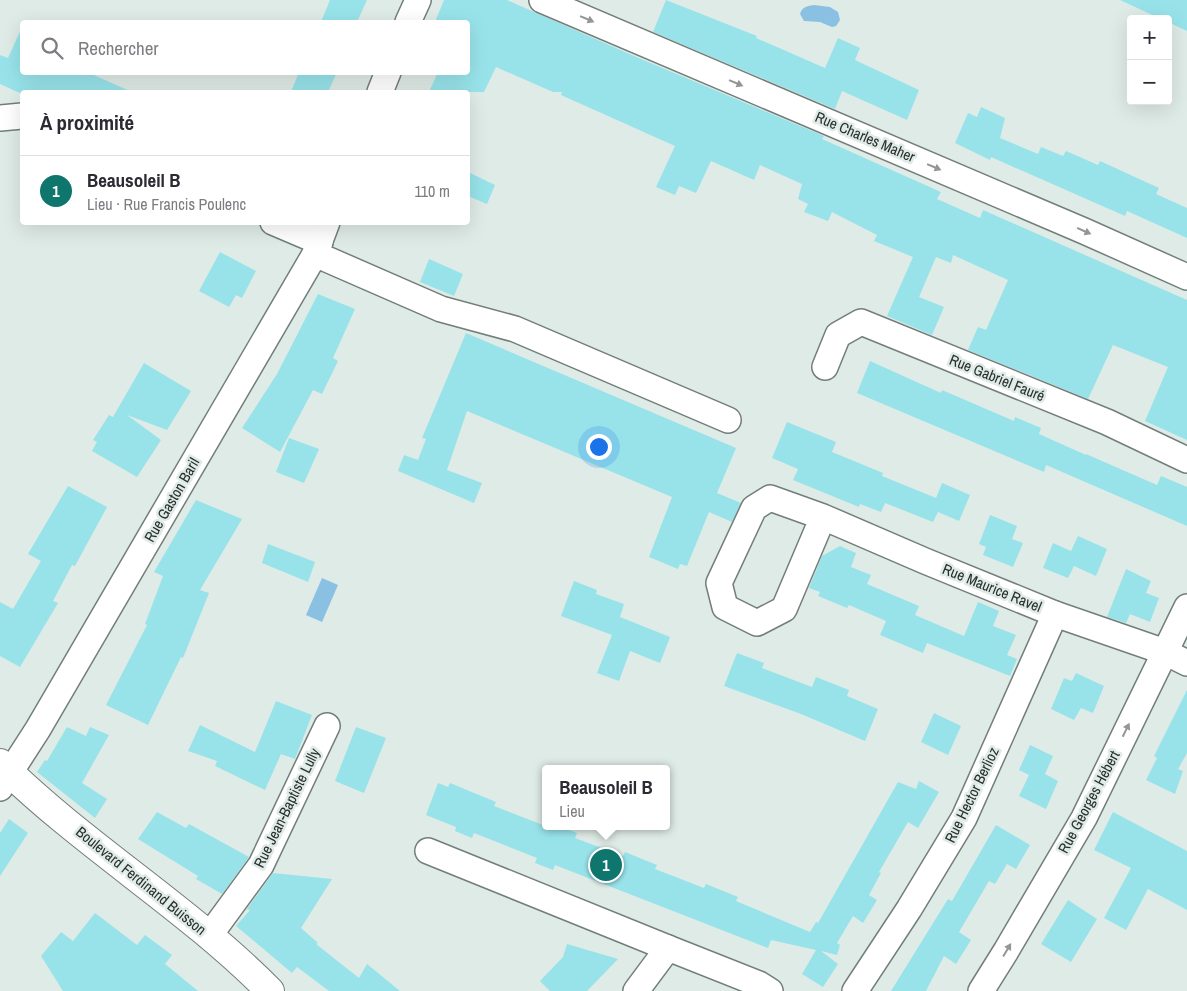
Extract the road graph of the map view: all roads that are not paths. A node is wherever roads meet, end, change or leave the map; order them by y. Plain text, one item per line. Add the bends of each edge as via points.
1 (418, 0) edge
2 (542, 0) edge
3 (409, 20) edge
4 (387, 75) edge
5 (381, 90) edge
6 (20, 116) edge
7 (0, 118) edge
8 (281, 225) edge
9 (321, 239) edge
10 (1187, 277) edge
11 (825, 367) dead end
12 (728, 420) dead end
13 (1187, 460) edge
14 (823, 517) junction
15 (1187, 607) edge
16 (1054, 614) junction
17 (1165, 652) junction
18 (1187, 663) edge
19 (328, 726) dead end
20 (3, 775) edge
21 (428, 851) dead end
22 (209, 936) junction
23 (668, 948) junction
24 (270, 991) edge
25 (636, 991) edge
26 (770, 991) edge
27 (855, 991) edge
28 (981, 991) edge

1 - 3 street
2 -> 10 street, Rue Charles Maher
4 - 5 street
6 - 7 street
8 - 9 street
9 - 12 street via 440,308 515,329
9 - 20 street, Rue Gaston Baril via 38,729
11 - 13 street, Rue Gabriel Fauré via 838,334 861,322 1106,422
14 - 14 street, Rue Maurice Ravel via 784,609 757,623 725,607 719,583 754,508 770,498
14 - 16 street, Rue Maurice Ravel
15 - 17 street, Rue Georges Hébert
16 - 17 street, Rue Maurice Ravel
16 - 27 street, Rue Hector Berlioz via 964,818
17 - 18 street, Rue Maurice Ravel
28 -> 17 street, Rue Georges Hébert via 1084,818
19 - 22 street, Rue Jean-Baptiste Lully via 261,865
20 - 22 street, Boulevard Ferdinand Buisson via 37,797
21 - 23 street
22 - 24 street, Boulevard Ferdinand Buisson
23 - 25 street
23 - 26 street

